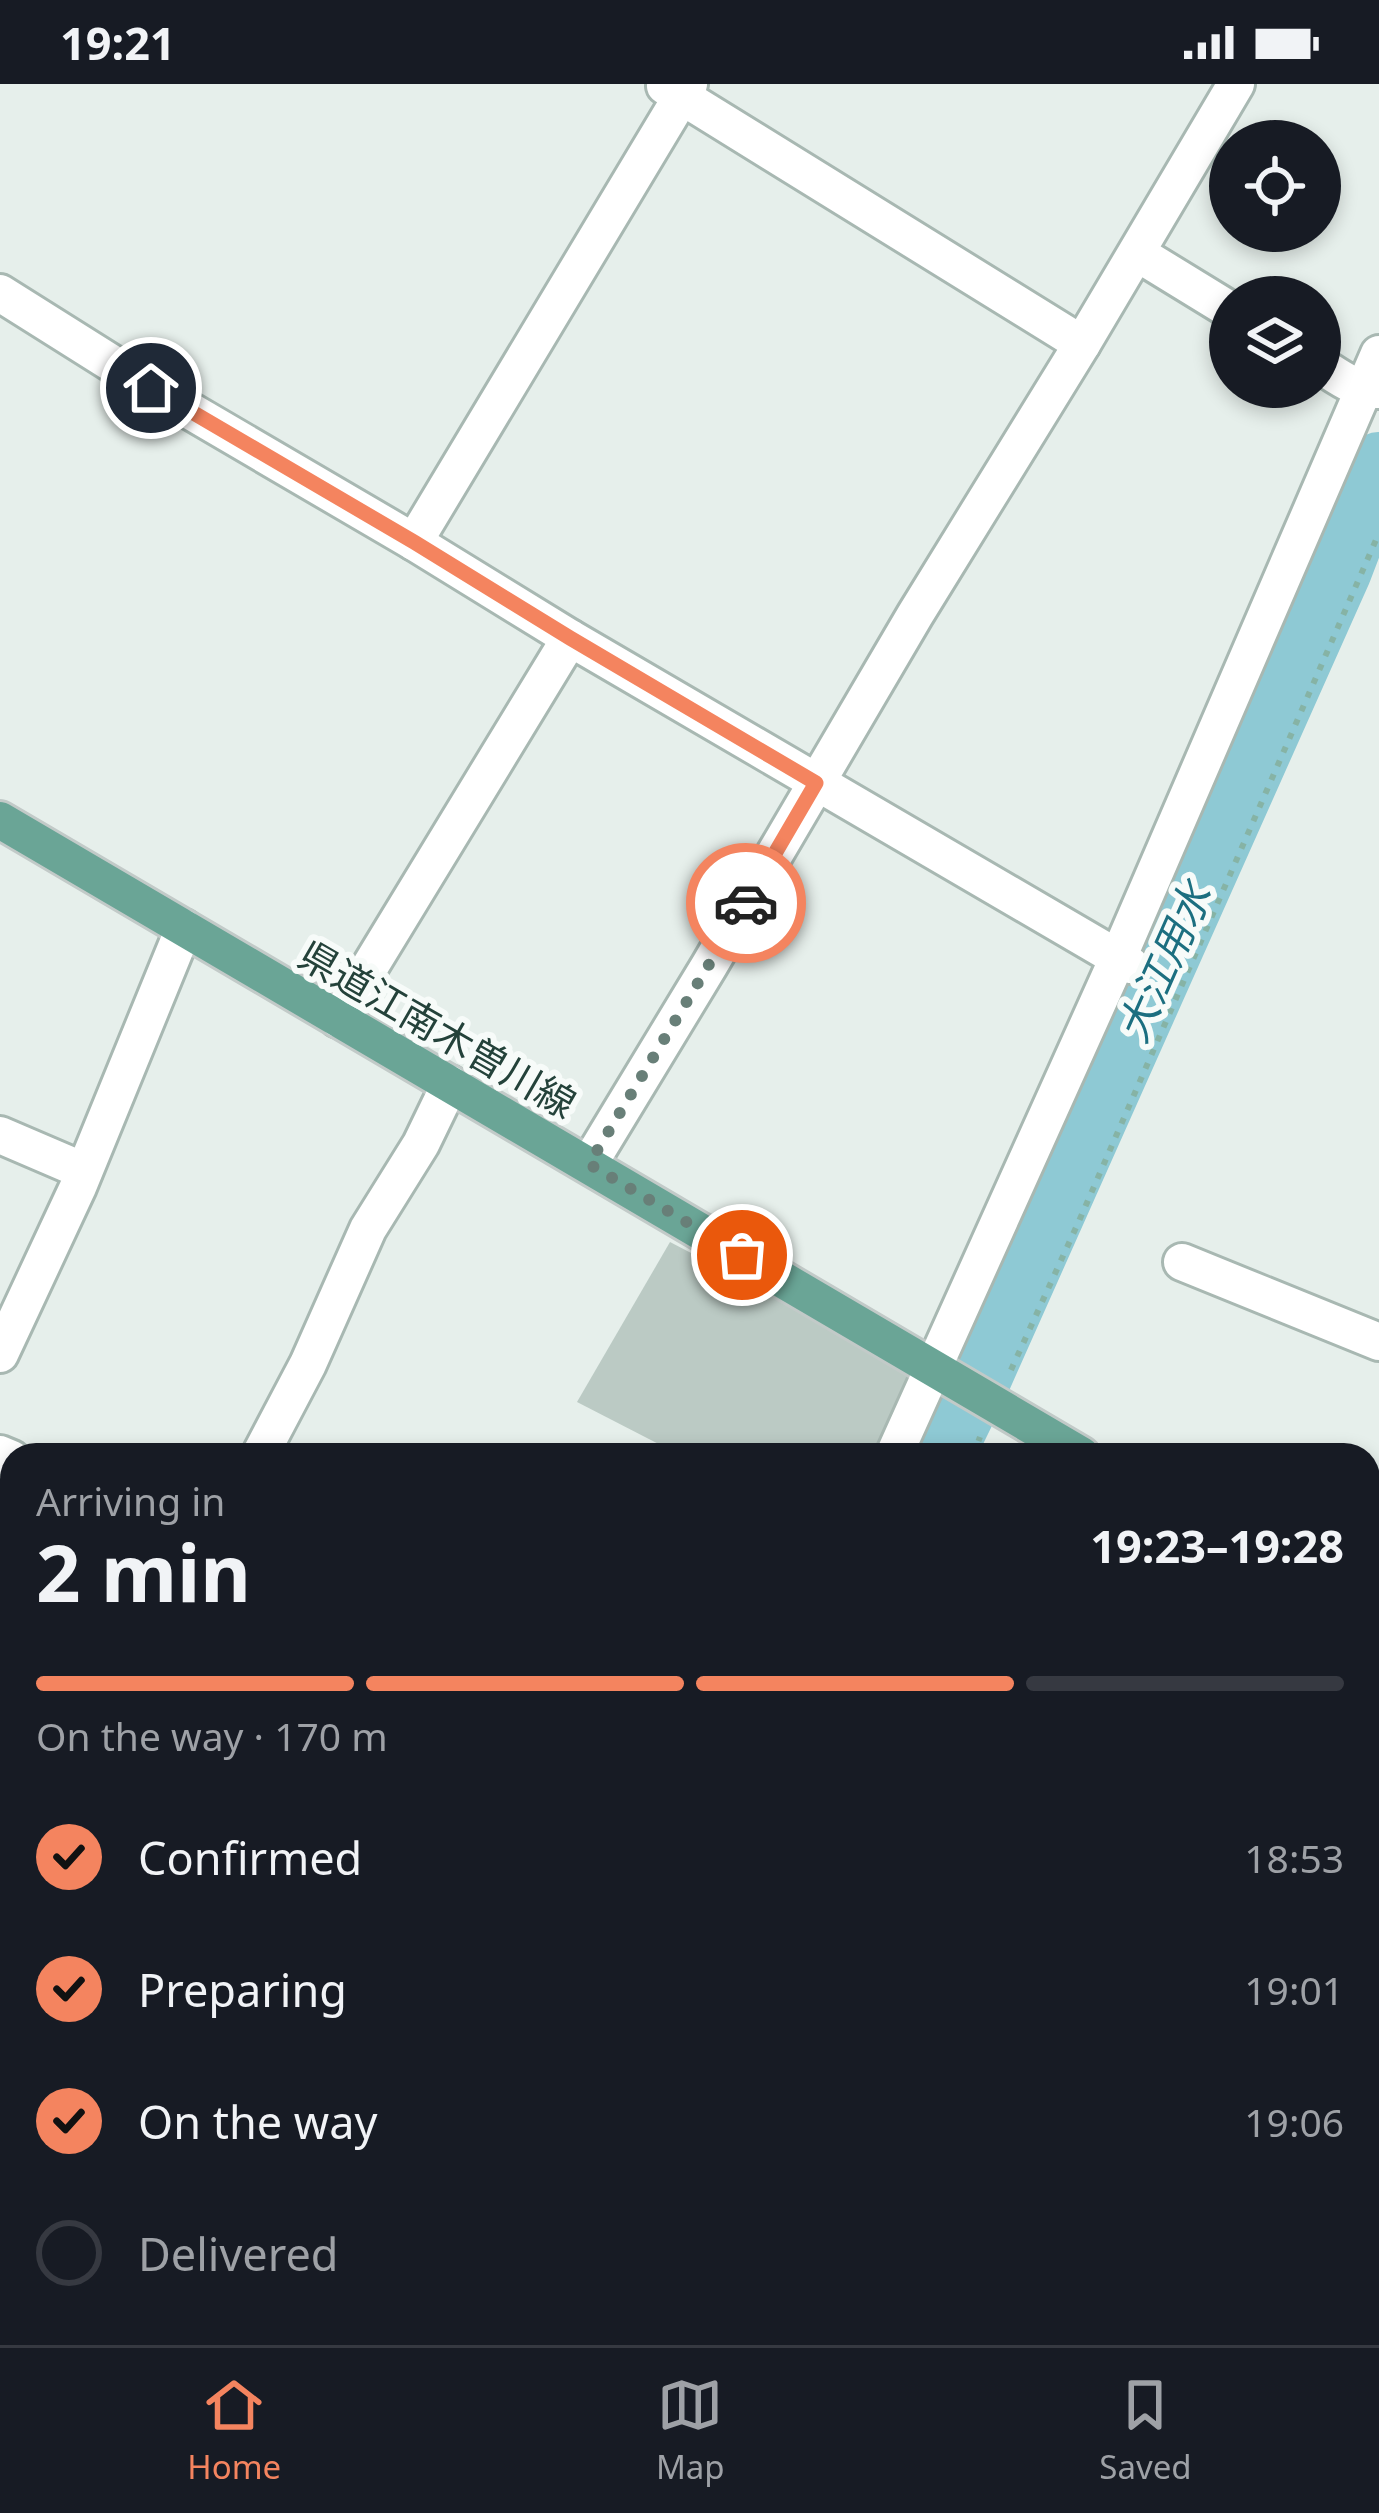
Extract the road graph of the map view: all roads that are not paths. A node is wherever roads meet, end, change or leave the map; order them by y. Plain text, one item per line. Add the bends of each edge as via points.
1 (1236, 84) edge
2 (678, 88) edge
3 (1137, 253) junction
4 (0, 292) edge
5 (1209, 297) edge
6 (1082, 344) junction
7 (1379, 354) edge
8 (1341, 375) edge
9 (1372, 390) edge
10 (414, 542) junction
11 (570, 638) junction
12 (816, 783) junction
13 (0, 820) edge
14 (184, 928) junction
15 (1124, 962) junction
16 (338, 1019) junction
17 (450, 1084) junction
18 (0, 1135) edge
19 (589, 1164) junction
20 (84, 1171) junction
21 (1182, 1262) dead end
22 (1379, 1342) edge
23 (0, 1354) edge
24 (934, 1368) junction
25 (266, 1443) edge
26 (900, 1443) edge
27 (1061, 1443) edge

1 - 3 street
2 - 6 street
2 - 10 street
3 - 5 street
3 - 6 street
4 - 10 street
6 - 12 street
7 - 9 street
8 - 9 street
9 - 15 street
10 - 11 street
11 - 12 street
11 - 16 street
12 - 15 street
12 - 19 street
13 - 14 main road, 県道江南木曽川線
14 - 16 main road, 県道江南木曽川線
14 - 20 street
15 - 24 street
16 - 17 main road, 県道江南木曽川線
17 - 19 main road, 県道江南木曽川線
17 - 25 street via 368,1229
18 - 20 street
19 - 24 main road, 県道江南木曽川線
20 - 23 street
21 - 22 street
24 - 26 street
24 - 27 main road, 県道江南木曽川線

